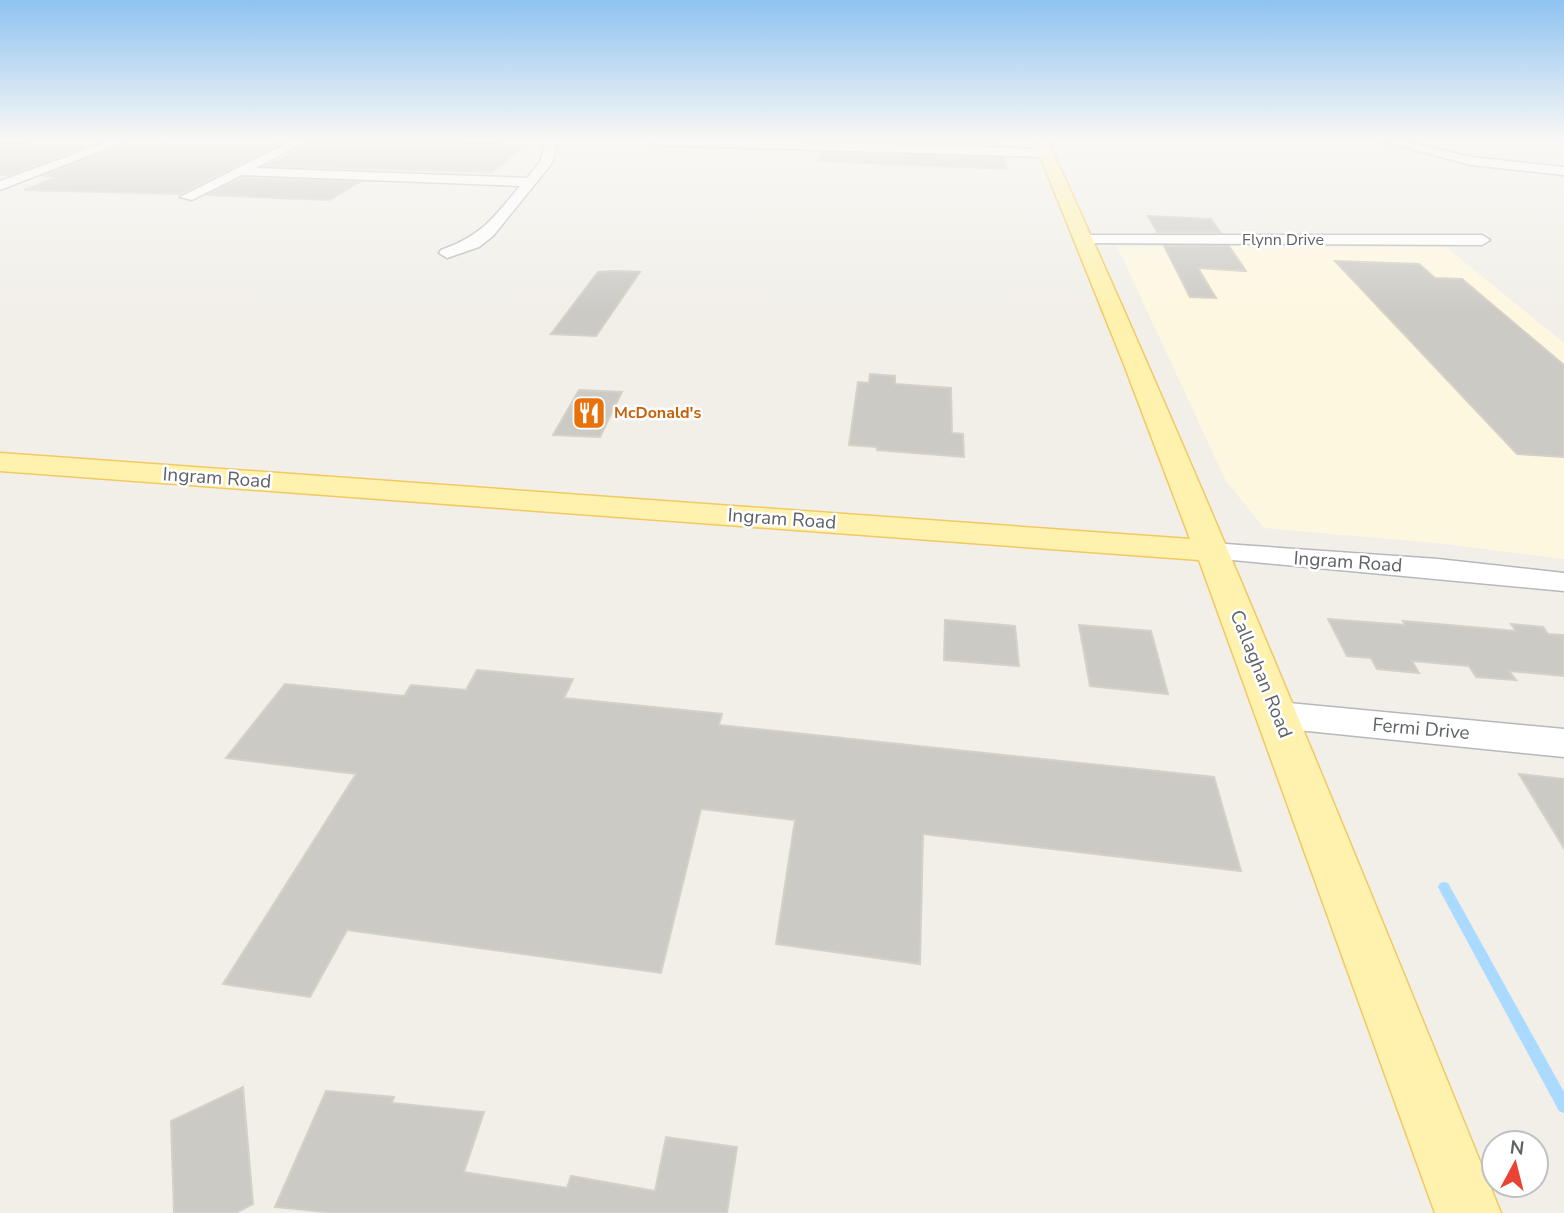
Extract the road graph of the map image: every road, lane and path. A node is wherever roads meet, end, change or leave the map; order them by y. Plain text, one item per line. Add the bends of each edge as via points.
1 (518, 198) edge
2 (1060, 198) edge
3 (1085, 240) junction
4 (1482, 240) dead end
5 (447, 253) dead end
6 (0, 462) edge
7 (1210, 551) junction
8 (1564, 582) edge
9 (1278, 715) junction
10 (1564, 743) edge
11 (1468, 1213) edge

1 - 5 street via 481,240
2 - 3 main road, Callaghan Road
3 - 4 street, Flynn Drive
3 - 7 main road, Callaghan Road
6 - 7 main road, Ingram Road
7 - 8 street, Ingram Road
7 - 9 main road, Callaghan Road
9 - 10 street, Fermi Drive
9 - 11 main road, Callaghan Road

